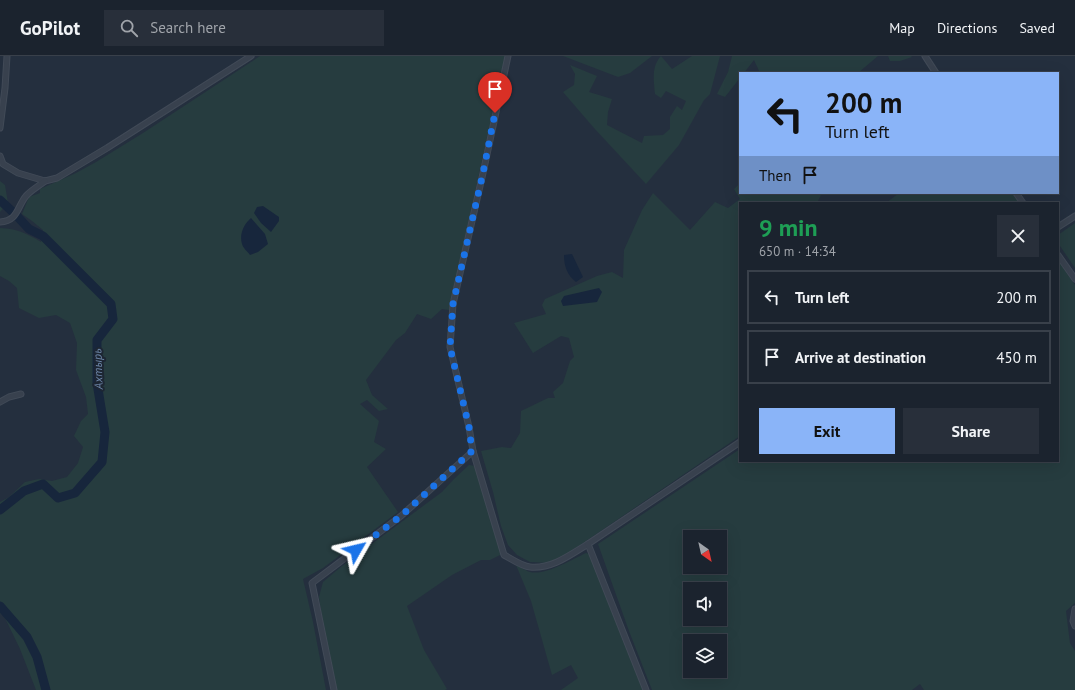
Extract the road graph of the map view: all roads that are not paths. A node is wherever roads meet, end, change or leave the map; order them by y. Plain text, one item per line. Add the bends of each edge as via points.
1 (7, 56) edge
2 (239, 56) edge
3 (251, 56) edge
4 (508, 56) edge
5 (925, 56) edge
6 (242, 61) junction
7 (935, 72) edge
8 (3, 81) edge
9 (0, 128) edge
10 (0, 156) edge
11 (45, 182) junction
12 (1075, 216) edge
13 (0, 222) edge
14 (1059, 226) edge
15 (1059, 256) edge
16 (1075, 279) edge
17 (21, 394) dead end
18 (0, 402) edge
19 (739, 443) edge
20 (472, 451) junction
21 (588, 544) junction
22 (1075, 609) edge
23 (1075, 626) edge
24 (334, 690) edge
25 (646, 690) edge

1 - 8 street
2 - 6 street
3 - 6 street
4 - 20 street via 453,304 450,347 469,427
5 - 7 street
6 - 11 street via 77,167
8 - 9 street
10 - 11 street via 3,164 18,173
11 - 13 street via 27,196 16,215 5,222
12 - 14 street
15 - 16 street
17 - 18 street
19 - 21 street
20 - 21 street via 504,555 529,567 550,565
20 - 24 street via 401,516 312,584
21 - 25 street
22 - 23 street

